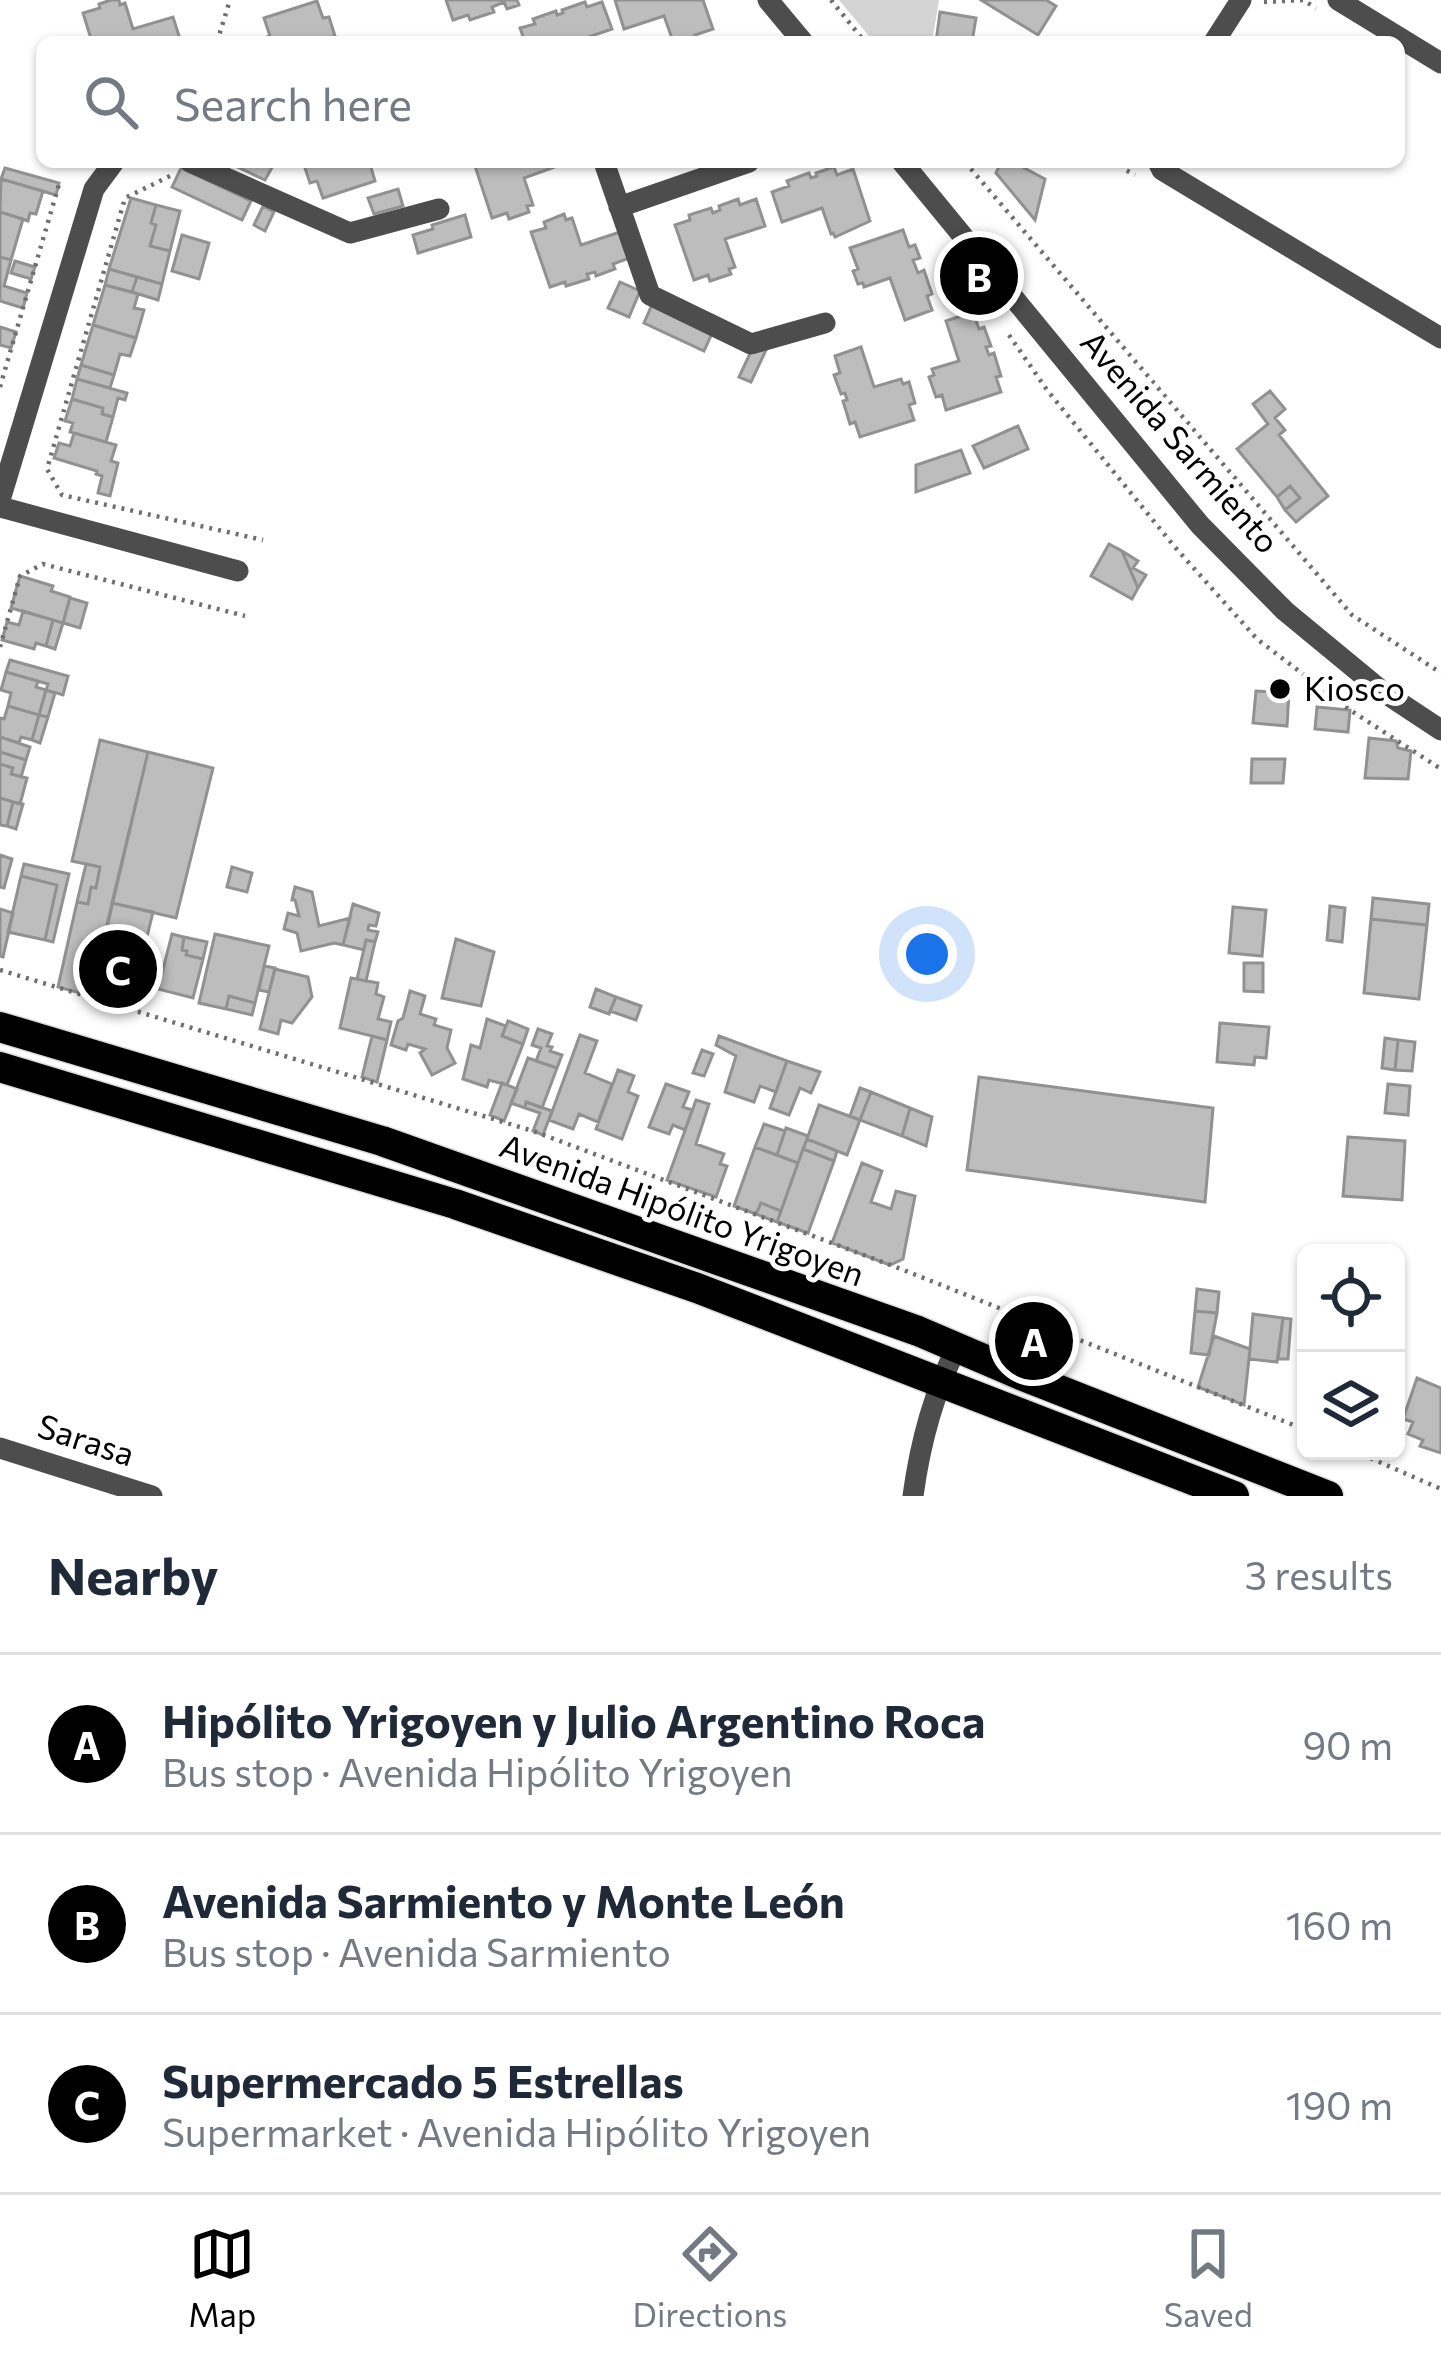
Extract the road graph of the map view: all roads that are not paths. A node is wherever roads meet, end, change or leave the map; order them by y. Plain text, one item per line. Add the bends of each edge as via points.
1 (768, 0) edge
2 (1329, 5) edge
3 (1248, 7) edge
4 (798, 36) edge
5 (1220, 36) edge
6 (1389, 36) edge
7 (1405, 44) edge
8 (1441, 63) edge
9 (110, 168) edge
10 (183, 168) edge
11 (606, 168) edge
12 (732, 168) edge
13 (907, 168) edge
14 (1161, 168) edge
15 (619, 207) junction
16 (439, 209) dead end
17 (825, 322) dead end
18 (1441, 338) edge
19 (0, 504) edge
20 (238, 571) dead end
21 (1441, 730) edge
22 (0, 1027) edge
23 (80, 1051) junction
24 (0, 1067) edge
25 (69, 1088) junction
26 (957, 1347) junction
27 (940, 1381) junction
28 (0, 1448) edge
29 (152, 1496) edge
30 (913, 1496) edge
31 (1234, 1496) edge
32 (1328, 1496) edge

1 - 4 street
2 - 6 street
3 - 5 street
7 - 8 street
9 - 19 street via 94,189
10 - 16 street via 350,233
11 - 15 street
12 - 15 street
13 - 21 street, Avenida Sarmiento via 1201,525 1285,611
14 - 18 street
15 - 17 street via 650,295 751,344
19 - 20 street
22 - 23 main road, Avenida Hipólito Yrigoyen
23 - 25 main road
23 - 26 main road, Avenida Hipólito Yrigoyen via 382,1141
24 - 25 main road, Avenida Hipólito Yrigoyen
25 - 27 main road, Avenida Hipólito Yrigoyen via 454,1204
26 - 27 street
26 - 32 main road, Avenida Hipólito Yrigoyen
27 - 30 street
27 - 31 main road, Avenida Hipólito Yrigoyen
28 - 29 street, Sarasa

